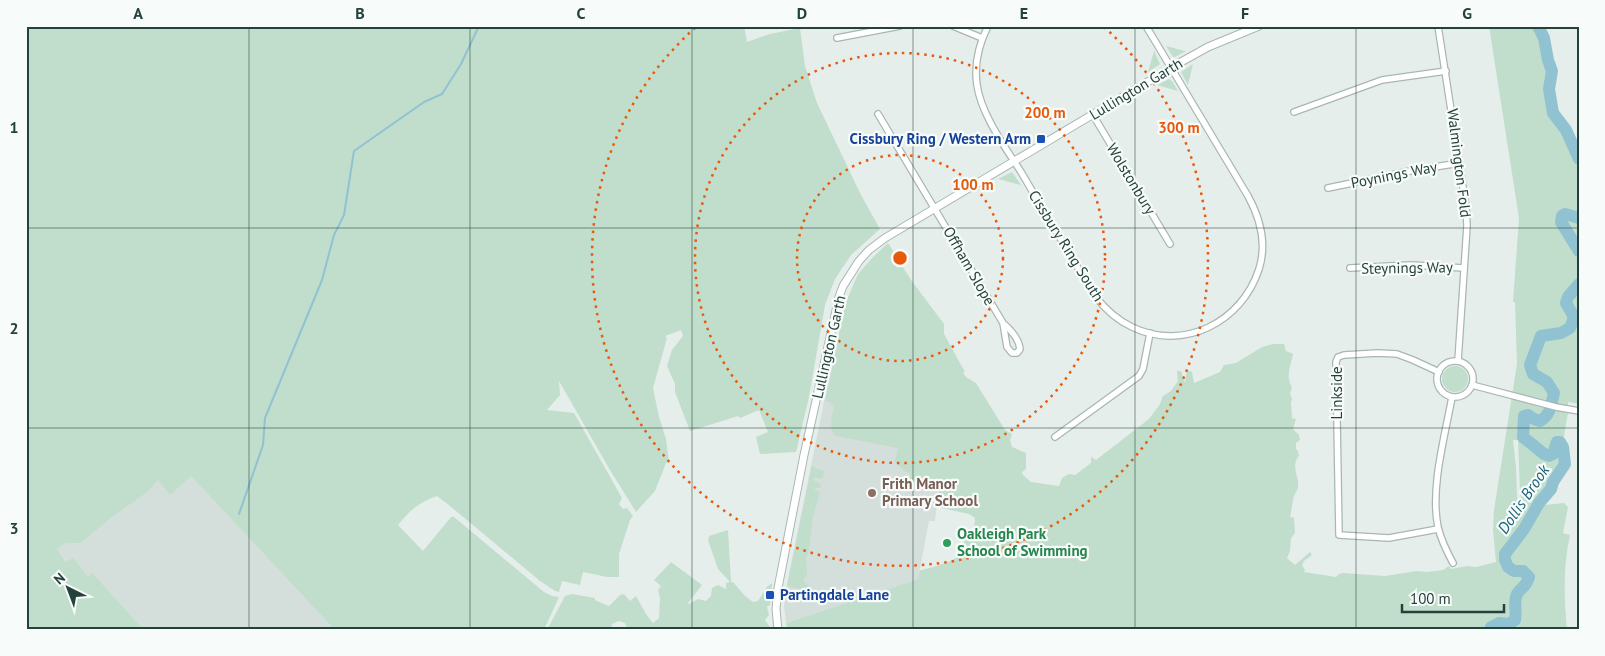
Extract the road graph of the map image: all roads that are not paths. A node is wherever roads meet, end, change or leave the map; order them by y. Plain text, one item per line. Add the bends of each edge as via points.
1 (900, 26) edge
2 (953, 26) edge
3 (988, 26) edge
4 (1146, 26) edge
5 (1259, 26) edge
6 (1438, 26) edge
7 (837, 38) dead end
8 (982, 38) junction
9 (1171, 68) junction
10 (1446, 71) junction
11 (1294, 112) dead end
12 (878, 114) dead end
13 (1093, 114) junction
14 (1014, 161) junction
15 (1460, 163) junction
16 (1328, 188) dead end
17 (935, 208) junction
18 (1170, 244) dead end
19 (1350, 268) dead end
20 (1464, 268) junction
21 (1003, 323) junction
22 (1150, 333) junction
23 (1458, 361) junction
24 (1438, 372) junction
25 (1472, 385) junction
26 (1452, 397) junction
27 (1579, 411) edge
28 (1055, 437) dead end
29 (1438, 529) junction
30 (1453, 563) dead end
31 (778, 630) edge

1 - 7 street
2 - 8 street
3 - 8 street, Cissbury Ring South
4 - 9 street, Cissbury Ring South
5 - 9 street, Lullington Garth via 1208,47
6 - 10 street, Walmington Fold
8 - 14 street, Cissbury Ring South via 977,56 977,86 984,109
9 - 13 street, Lullington Garth
9 - 22 street, Cissbury Ring South via 1253,206 1261,230 1260,268 1244,298 1220,322 1184,335
10 - 11 street via 1382,80
10 - 15 street, Walmington Fold
12 - 17 street, Offham Slope
13 - 14 street, Lullington Garth
13 - 18 street, Wolstonbury
14 - 17 street, Lullington Garth
14 - 22 street, Cissbury Ring South via 1104,307 1123,323
15 - 16 street, Poynings Way
15 - 20 street, Walmington Fold via 1467,226
17 - 21 street, Offham Slope
17 - 31 street, Lullington Garth via 869,250 843,286 793,512 776,609
19 - 20 street, Steynings Way via 1410,265
20 - 23 street, Walmington Fold
21 - 21 street, Offham Slope via 1020,345 1017,353 1012,353 1007,347
22 - 28 street via 1139,376
23 - 24 street via 1446,363
23 - 25 street via 1470,369
24 - 26 street via 1439,387
24 - 29 street, Linkside via 1414,360 1387,353 1344,354 1336,362 1337,537 1389,538
25 - 26 street via 1462,396
25 - 27 street
26 - 29 street via 1436,491
29 - 30 street

